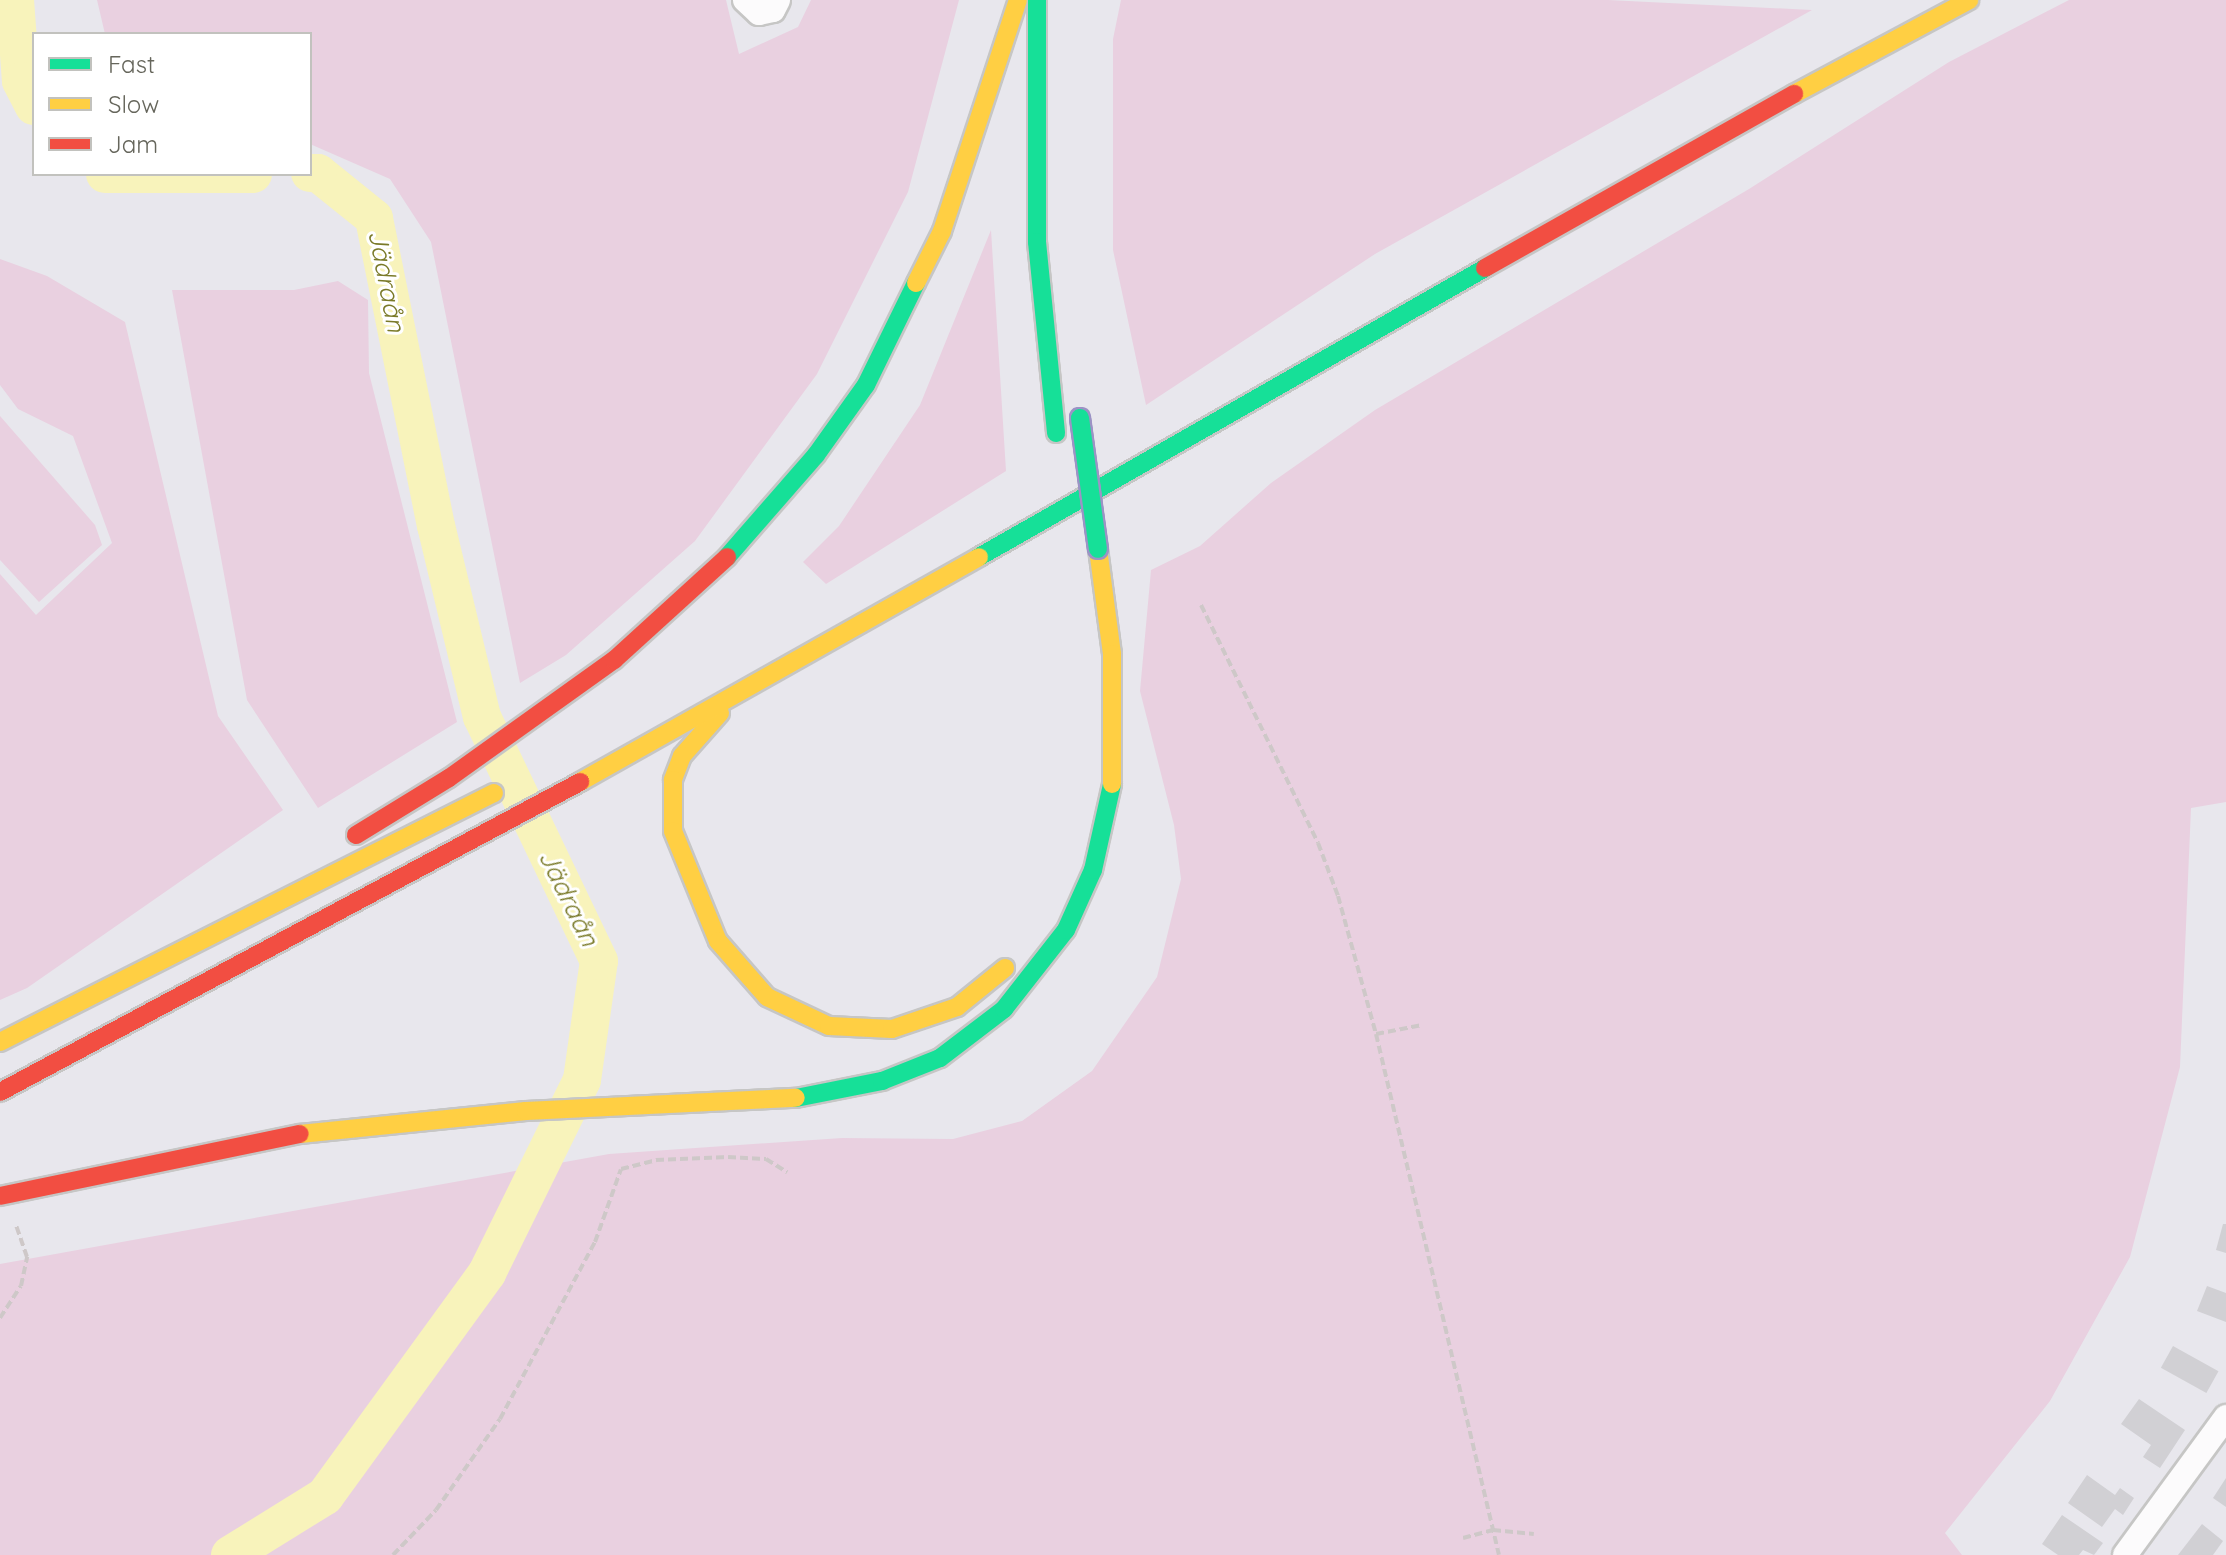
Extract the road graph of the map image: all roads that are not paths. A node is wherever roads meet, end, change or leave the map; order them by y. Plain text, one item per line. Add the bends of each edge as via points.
1 (745, 0) edge
2 (778, 0) edge
3 (1018, 0) edge
4 (1037, 0) edge
5 (1969, 0) edge
6 (1080, 411) dead end
7 (1057, 440) dead end
8 (1105, 458) dead end
9 (1070, 534) dead end
10 (749, 688) junction
11 (507, 786) dead end
12 (342, 844) dead end
13 (315, 860) dead end
14 (1015, 958) dead end
15 (101, 992) junction
16 (0, 1042) edge
17 (0, 1092) edge
18 (0, 1196) edge
19 (2226, 1417) edge
20 (2125, 1555) edge

1 - 2 street via 759,13 773,10
3 - 12 highway via 942,231 866,385 759,526 663,620 565,696 449,778
4 - 7 highway via 1037,242
5 - 10 highway via 1739,123
6 - 18 highway, bridge via 1115,708 1108,819 1093,870 1066,930 1037,973 971,1036 909,1071 800,1098 526,1111 305,1133
8 - 9 highway via 1064,486
10 - 14 highway via 707,724 682,756 670,804 682,862 700,906 739,971 767,997 797,1013 857,1031 927,1021 957,1007
10 - 17 highway via 330,919
11 - 15 highway
13 - 15 highway
15 - 16 highway
19 - 20 street

